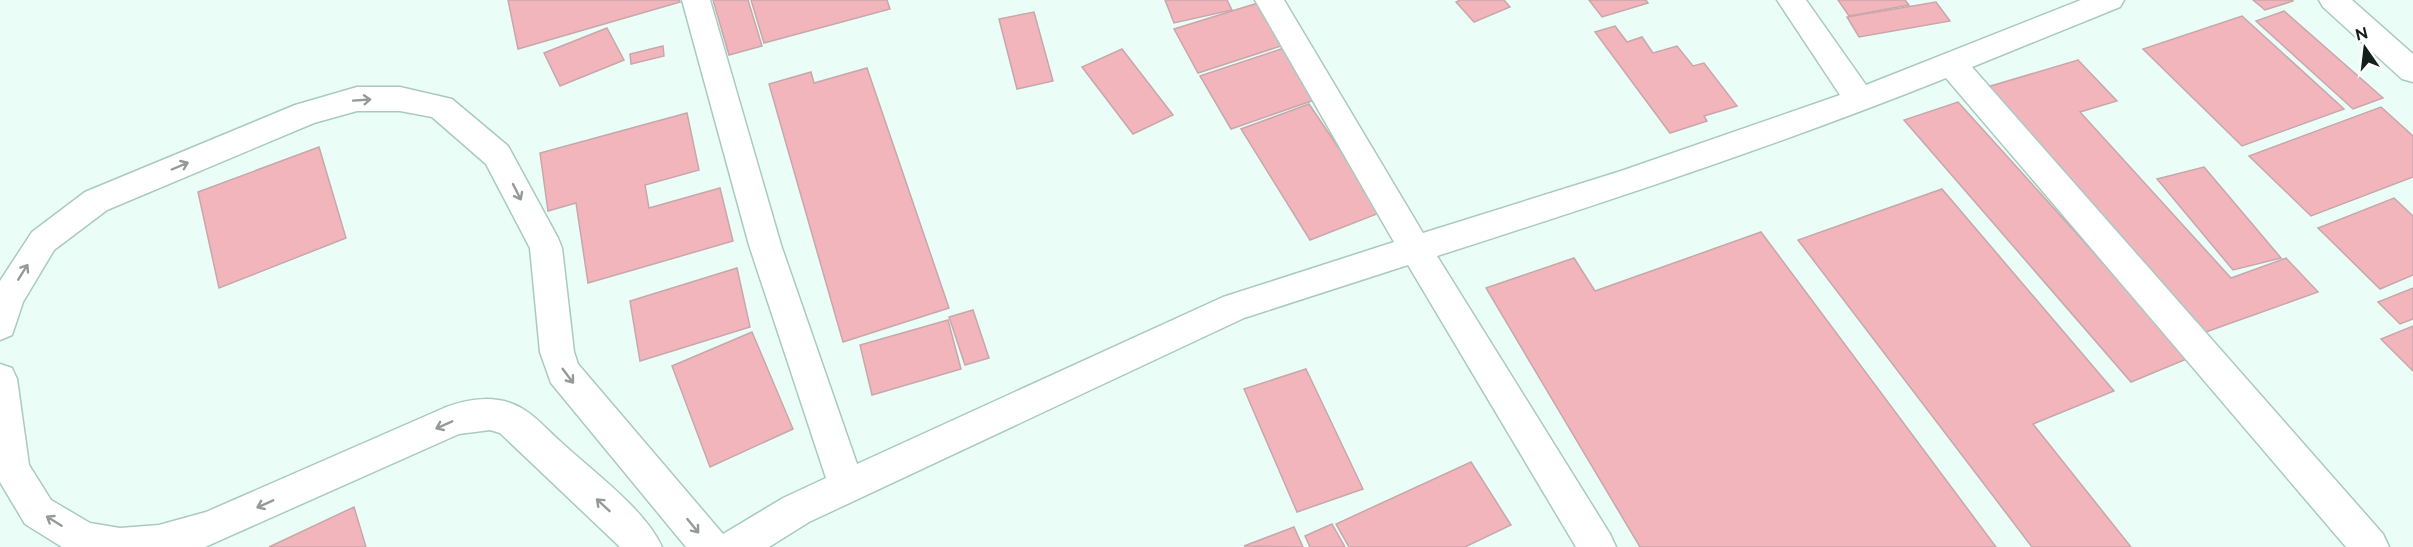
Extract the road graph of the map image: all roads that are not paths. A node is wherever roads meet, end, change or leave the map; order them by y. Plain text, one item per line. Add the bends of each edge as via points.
1 (696, 0) edge
2 (1269, 0) edge
3 (1791, 0) edge
4 (2110, 0) edge
5 (2333, 0) edge
6 (1952, 65) junction
7 (2413, 71) edge
8 (1860, 100) junction
9 (1415, 249) junction
10 (0, 326) edge
11 (0, 379) edge
12 (847, 487) junction
13 (643, 547) edge
14 (710, 547) edge
15 (735, 547) edge
16 (1597, 547) edge
17 (2370, 547) edge

1 - 12 street via 765,244
2 - 9 street
3 - 8 street
4 - 6 street
5 - 7 street
6 - 8 street
6 - 17 street
8 - 9 street via 1626,182
9 - 12 street via 1236,307
9 - 16 street
10 -> 14 street via 7,298 43,241 96,201 306,113 357,99 400,99 441,107 497,154 546,248 557,352 563,372
13 -> 11 street via 625,525 511,420 490,414 456,419 210,528 159,543 120,546 84,540 38,512 12,470
12 - 15 street via 796,510

